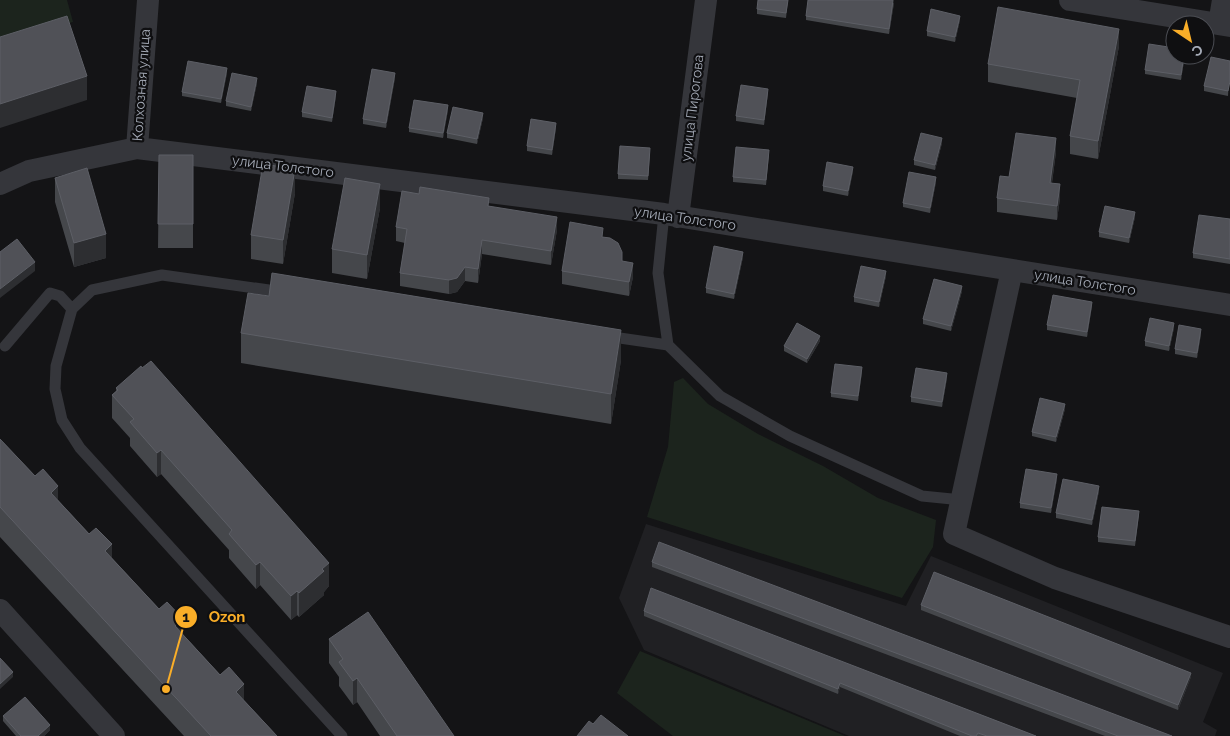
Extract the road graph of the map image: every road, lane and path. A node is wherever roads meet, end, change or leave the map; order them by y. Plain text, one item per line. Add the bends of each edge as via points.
1 (148, 0) edge
2 (706, 0) edge
3 (1070, 0) edge
4 (1223, 0) edge
5 (1225, 25) edge
6 (137, 148) junction
7 (0, 184) edge
8 (671, 216) junction
9 (1012, 270) junction
10 (298, 294) edge
11 (1230, 305) edge
12 (72, 309) junction
13 (590, 334) edge
14 (668, 345) junction
15 (5, 346) dead end
16 (962, 500) junction
17 (0, 610) edge
18 (1230, 637) edge
19 (114, 736) edge
20 (342, 736) edge

1 - 6 street, Колхозная улица
2 - 8 street, улица Пирогова
3 - 5 street
4 - 5 street
6 - 7 street, Колхозная улица via 30,171
6 - 8 street, улица Толстого
8 - 9 street, улица Толстого
8 - 14 lane via 658,273
9 - 11 street, улица Толстого
9 - 16 street
10 - 12 lane via 162,275 92,290
12 - 15 lane via 60,296 50,293
12 - 20 lane via 56,366 55,390 62,420 80,448
13 - 14 lane
14 - 16 lane via 720,396 790,436 922,496
16 - 18 street via 954,534 1056,578
17 - 19 street

